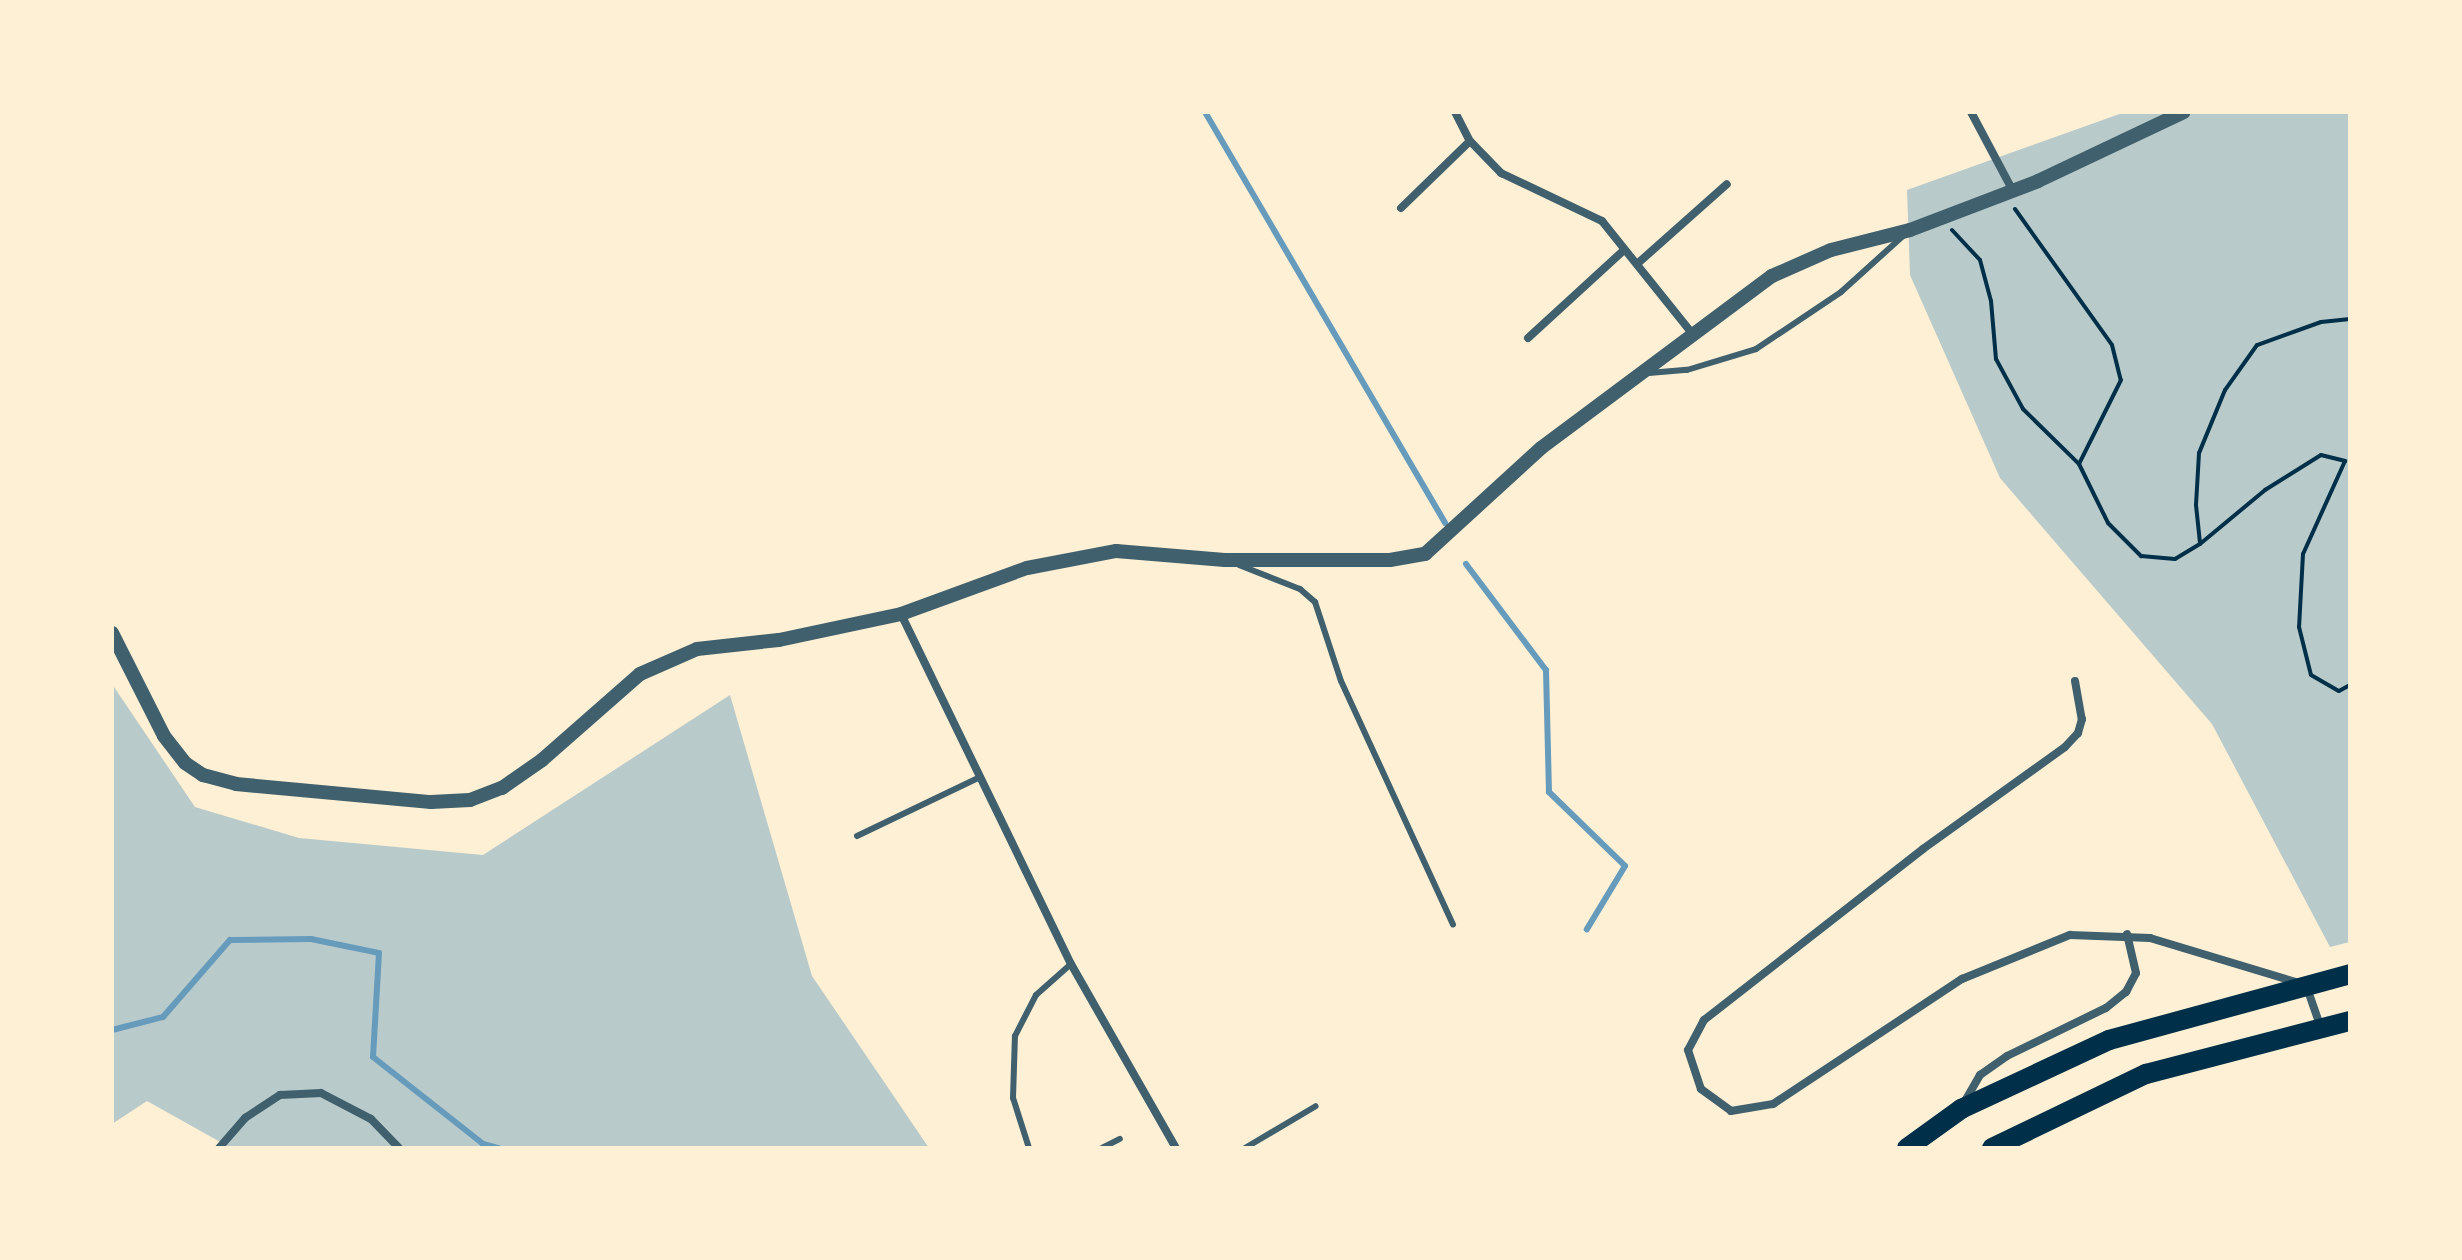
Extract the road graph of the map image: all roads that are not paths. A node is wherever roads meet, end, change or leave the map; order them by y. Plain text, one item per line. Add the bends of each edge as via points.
1 (1455, 112) edge
2 (1971, 112) edge
3 (2184, 112) edge
4 (1470, 141) junction
5 (1727, 184) dead end
6 (2009, 192) junction
7 (1401, 208) dead end
8 (1910, 230) junction
9 (1624, 250) junction
10 (1637, 264) junction
11 (1691, 332) junction
12 (1528, 338) dead end
13 (1636, 374) junction
14 (1225, 560) junction
15 (901, 614) junction
16 (112, 633) edge
17 (2075, 681) dead end
18 (980, 777) junction
19 (857, 836) dead end
20 (1453, 925) dead end
21 (2127, 934) junction
22 (1071, 964) junction
23 (2350, 974) edge
24 (2306, 985) junction
25 (2350, 1021) edge
26 (2321, 1028) junction
27 (1316, 1106) dead end
28 (1961, 1109) junction
29 (1120, 1139) dead end
30 (219, 1148) edge
31 (399, 1148) edge
32 (1029, 1148) edge
33 (1102, 1148) edge
34 (1176, 1148) edge
35 (1245, 1148) edge
36 (1907, 1148) edge
37 (1992, 1148) edge

1 - 4 street
2 - 6 street
3 - 6 street
4 - 7 street
4 - 9 street via 1501,173 1602,221
5 - 10 street
6 - 8 street
8 - 11 street via 1831,250 1772,276
8 - 13 lane via 1841,292 1756,349 1687,370
9 - 10 street
9 - 12 street
10 - 11 street
11 - 13 street
13 - 14 street via 1541,448 1425,554 1390,560
14 - 15 street via 1116,551 1027,568
14 - 20 lane via 1300,589 1315,602 1341,681
15 - 16 street via 779,640 697,649 640,674 502,788 470,800 431,802 236,784 203,775 185,763 164,736
15 - 18 street
17 - 21 street via 2082,719 2065,747 1813,932 1704,1020 1688,1050 1701,1089 1731,1111 1755,1111 1974,973 2070,935
18 - 19 lane
18 - 22 street
21 - 24 street
21 - 28 street via 2136,973 2126,992 1980,1075
22 - 32 lane via 1036,995 1015,1036 1013,1098
22 - 34 street
23 - 24 highway
24 - 26 street
24 - 28 highway via 2109,1040
25 - 26 highway
26 - 37 highway via 2146,1074
27 - 35 lane
28 - 36 highway
29 - 33 lane
30 - 31 street via 245,1118 280,1095 321,1093 371,1119

